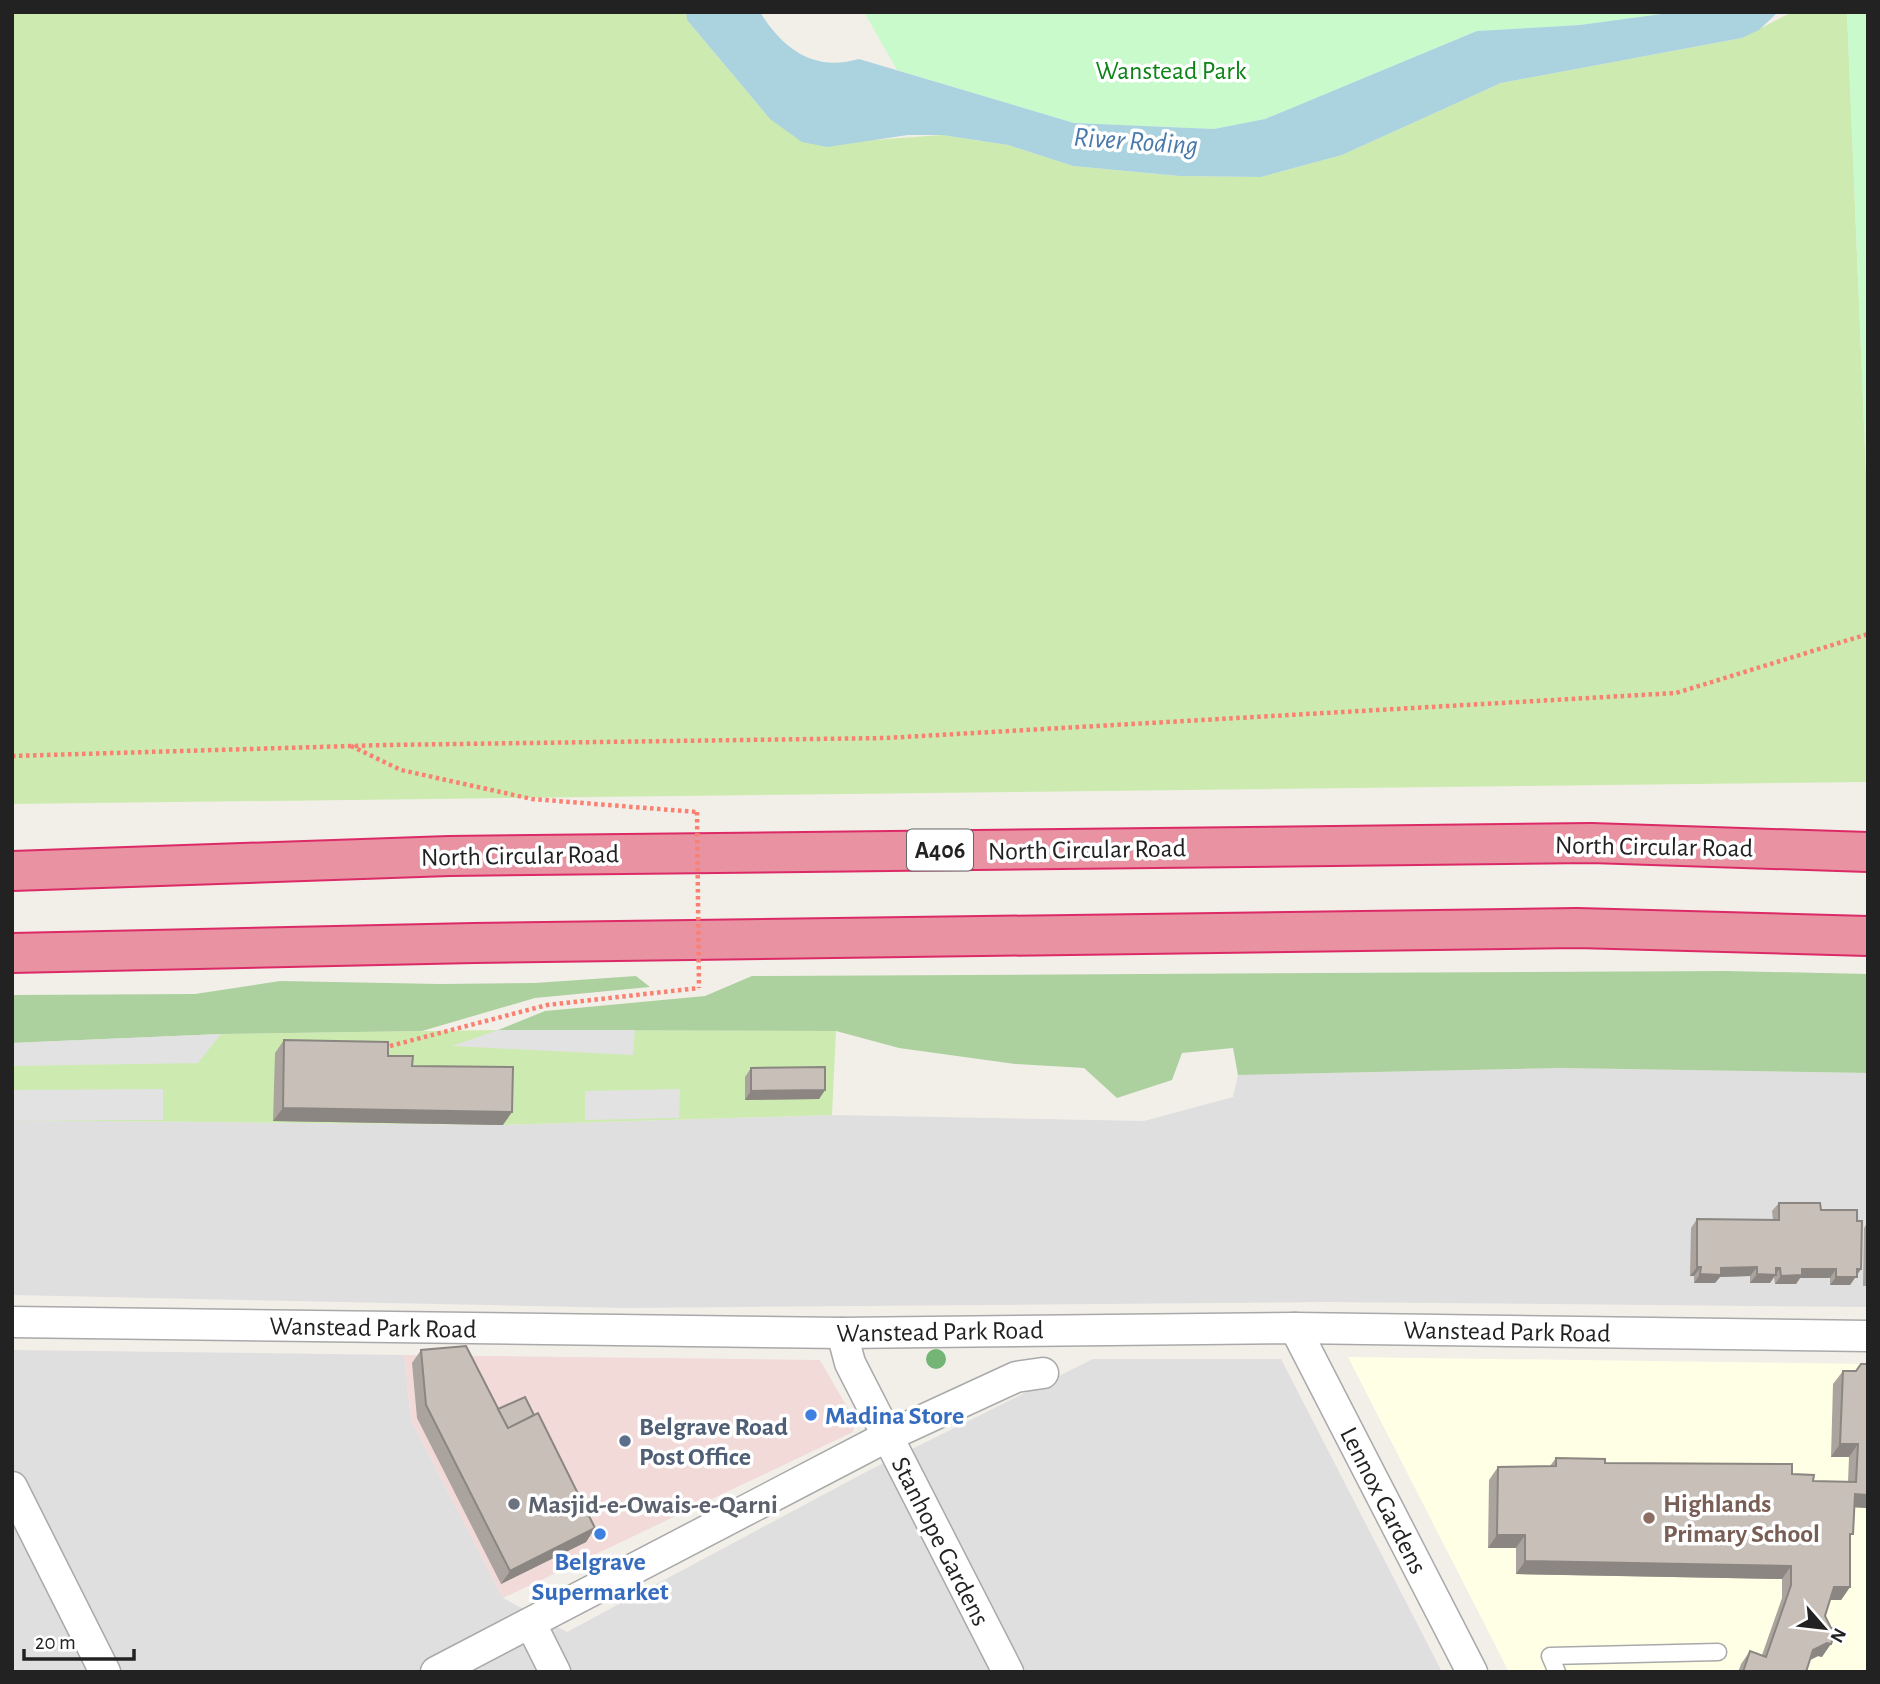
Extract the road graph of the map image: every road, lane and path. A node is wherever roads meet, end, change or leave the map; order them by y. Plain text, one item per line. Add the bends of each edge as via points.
1 (1868, 634) edge
2 (351, 746) junction
3 (12, 756) edge
4 (1868, 852) edge
5 (12, 871) edge
6 (1868, 936) edge
7 (12, 953) edge
8 (390, 1046) edge
9 (12, 1322) edge
10 (1295, 1328) junction
11 (842, 1333) junction
12 (1868, 1336) edge
13 (1043, 1373) dead end
14 (888, 1436) junction
15 (12, 1488) edge
16 (531, 1624) junction
17 (1717, 1651) dead end
18 (105, 1672) edge
19 (436, 1672) edge
20 (555, 1672) edge
21 (1007, 1672) edge
22 (1472, 1672) edge
23 (1557, 1672) edge

1 - 2 path via 1676,693 886,738
2 - 3 path
2 - 8 path, bridge via 401,770 532,799 697,811 699,988 547,1005
4 - 5 highway, North Circular Road / A406 via 1535,844 449,856
6 - 7 highway via 1577,928
9 - 11 street, Wanstead Park Road
10 - 11 street, Wanstead Park Road
10 - 12 street, Wanstead Park Road
10 - 22 street, Lennox Gardens
11 - 14 street, Stanhope Gardens via 850,1363
13 - 14 street via 1016,1377
14 - 16 street
14 - 21 street, Stanhope Gardens
15 - 18 street
16 - 19 street
16 - 20 street
17 - 23 lane via 1550,1656

